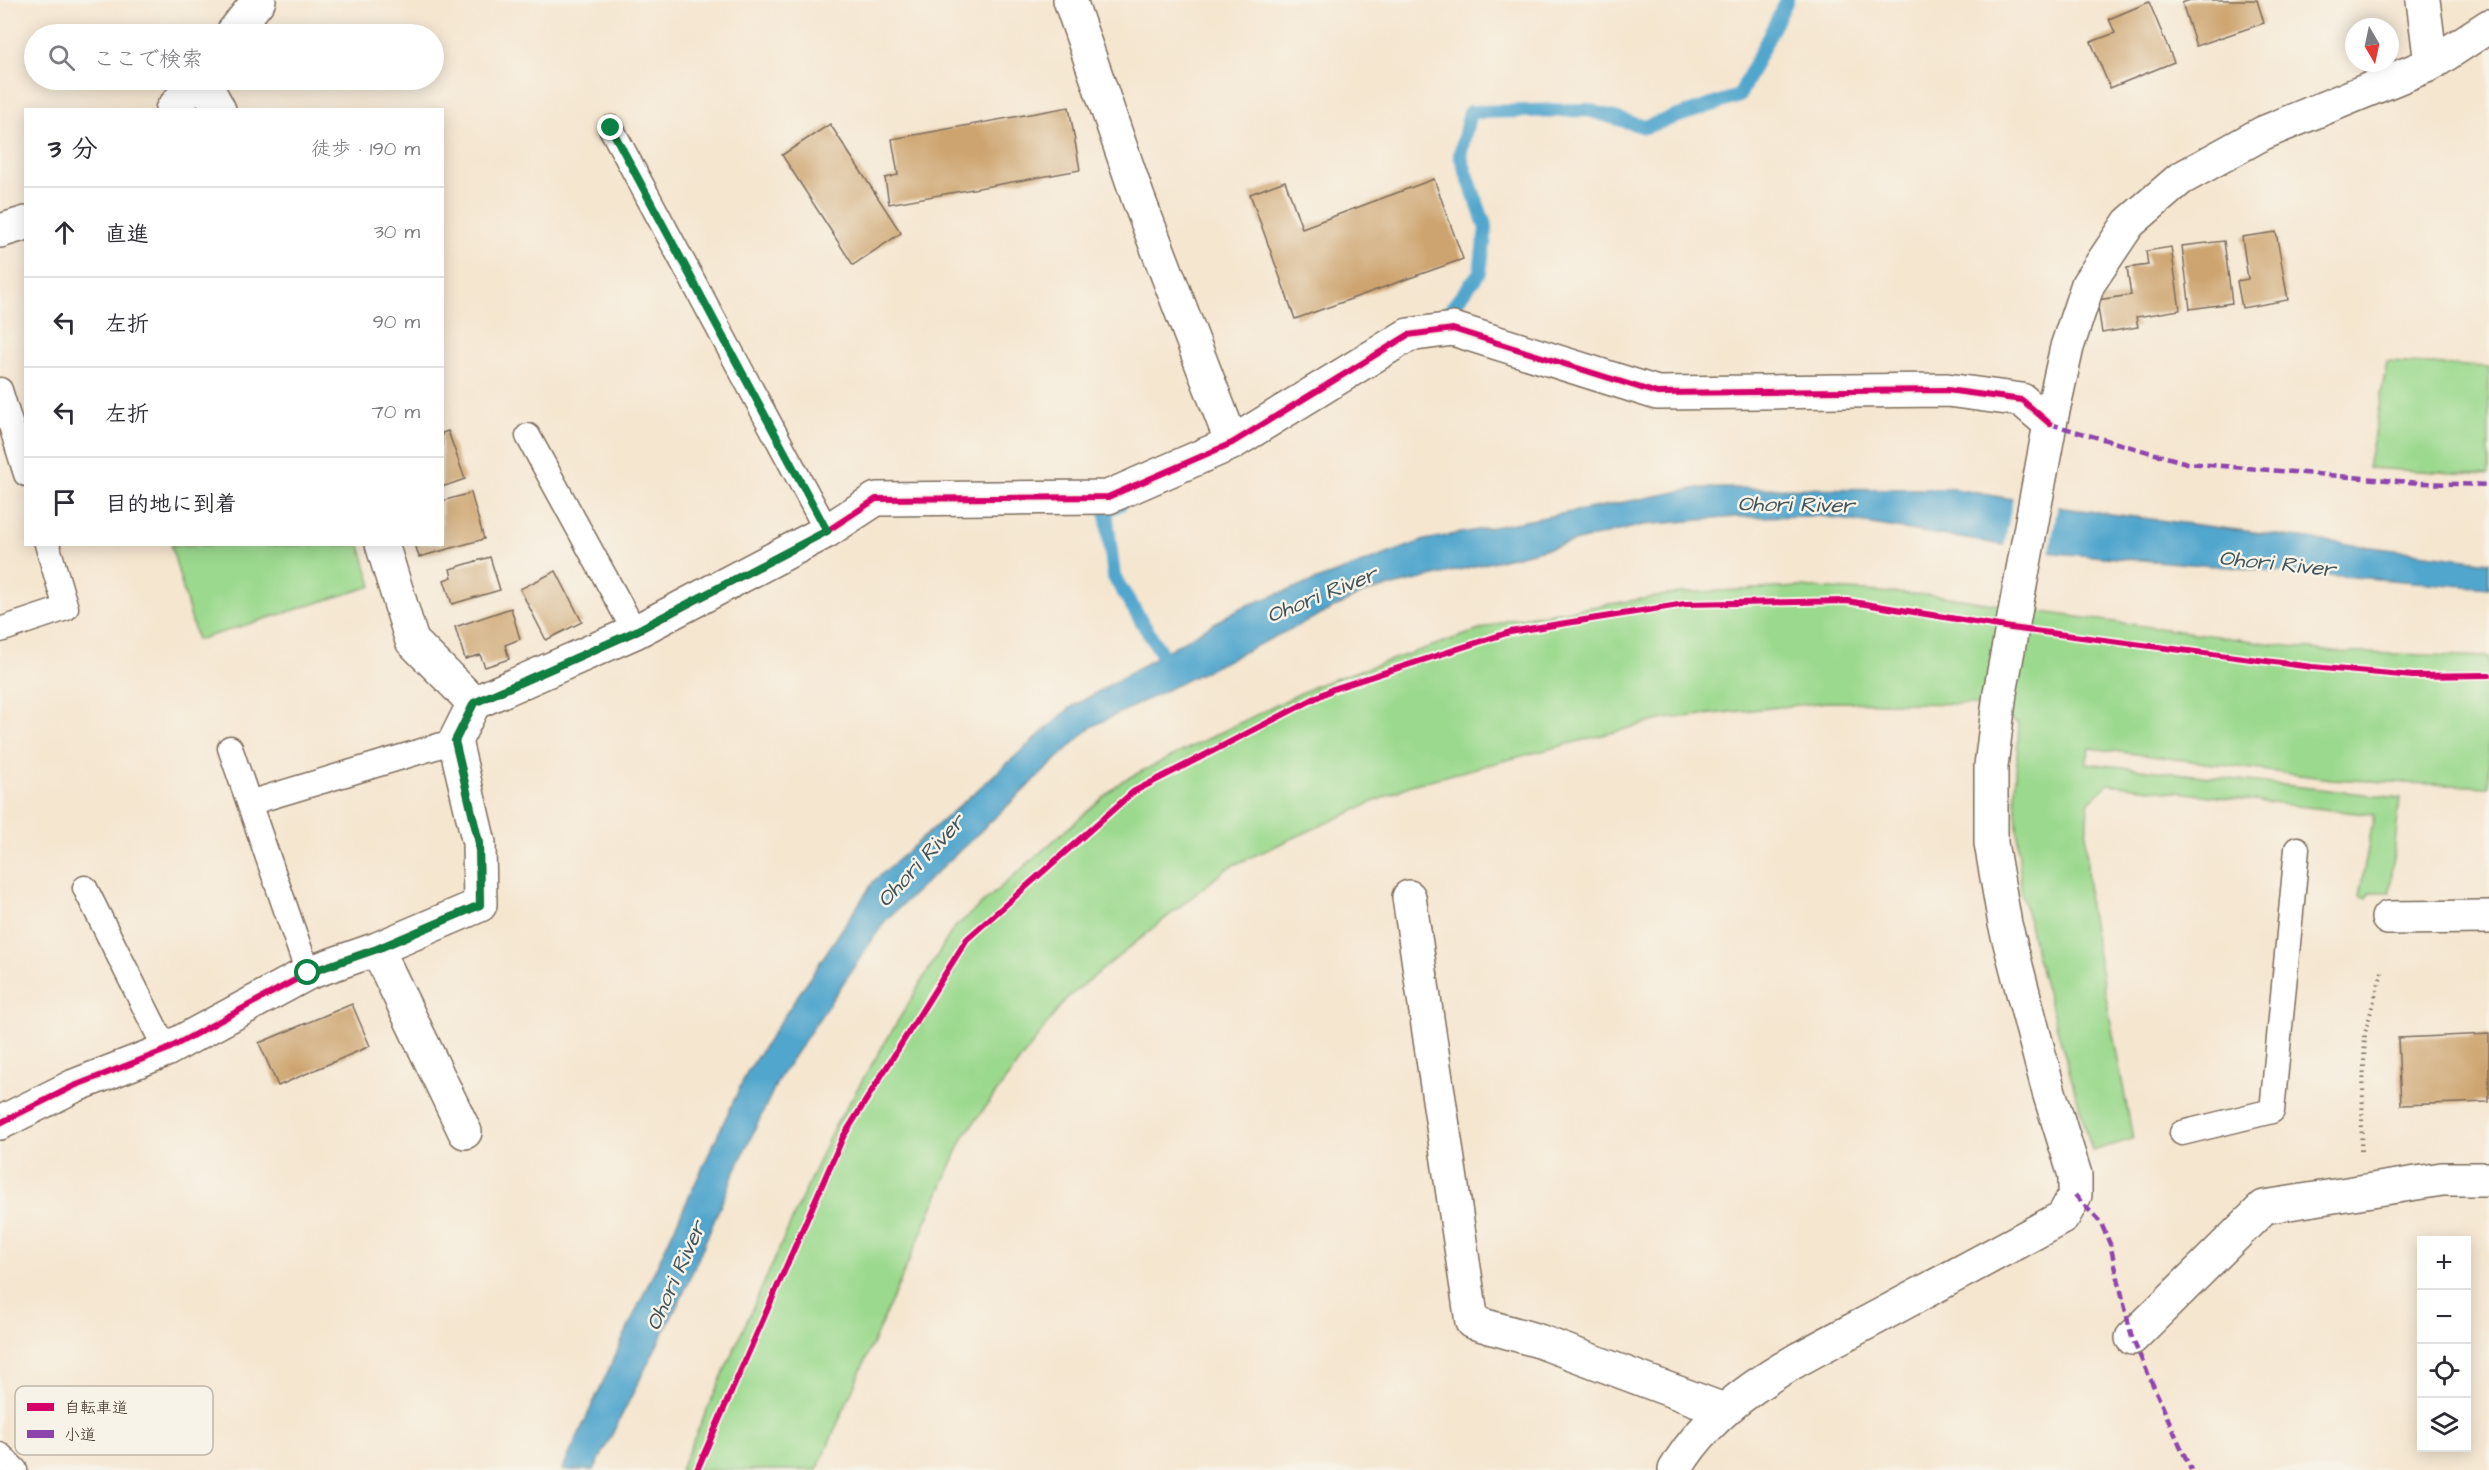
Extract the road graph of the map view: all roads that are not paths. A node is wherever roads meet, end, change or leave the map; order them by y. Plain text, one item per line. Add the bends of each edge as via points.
1 (1070, 0) edge
2 (2422, 0) edge
3 (2489, 26) edge
4 (2431, 64) junction
5 (189, 90) edge
6 (208, 90) edge
7 (174, 108) edge
8 (218, 108) edge
9 (611, 128) dead end
10 (24, 224) edge
11 (0, 231) edge
12 (0, 390) edge
13 (2050, 424) junction
14 (528, 436) dead end
15 (1232, 443) junction
16 (24, 468) edge
17 (827, 531) junction
18 (48, 546) edge
19 (383, 546) edge
20 (0, 630) edge
21 (634, 632) junction
22 (474, 703) junction
23 (455, 741) junction
24 (230, 748) dead end
25 (249, 803) junction
26 (2297, 849) dead end
27 (85, 888) dead end
28 (1409, 897) dead end
29 (2388, 918) dead end
30 (2489, 918) edge
31 (377, 949) junction
32 (308, 973) junction
33 (166, 1050) junction
34 (0, 1123) edge
35 (465, 1132) dead end
36 (2181, 1133) dead end
37 (2489, 1179) edge
38 (2132, 1338) dead end
39 (1724, 1410) junction
40 (0, 1455) edge
41 (15, 1470) edge
42 (1675, 1470) edge

1 - 15 street via 1138,198
2 - 4 street
3 - 4 street
4 - 13 street via 2263,133 2180,179 2129,223 2088,284 2067,347
5 - 7 street
6 - 8 street
9 - 17 lane
10 - 11 street
12 - 16 lane
13 - 15 street via 2022,400 1947,390 1657,393 1453,329 1408,335
13 - 39 street via 2000,693 1991,766 1990,843 2005,924 2075,1175 2075,1195 2064,1217 1769,1376
14 - 21 lane
15 - 17 street via 1108,497 876,499
17 - 21 street
18 - 20 lane via 66,608
19 - 22 street via 412,641
21 - 22 street
22 - 23 street
23 - 25 lane
23 - 31 street via 479,843 480,905
24 - 25 lane
25 - 32 lane
26 - 36 lane via 2272,1111
27 - 33 lane
28 - 39 street via 1472,1322 1539,1341
29 - 30 street
31 - 32 street
31 - 35 street
32 - 33 street
33 - 34 street via 74,1086
37 - 38 street via 2442,1179 2264,1207
39 - 42 street via 1687,1449
40 - 41 lane

